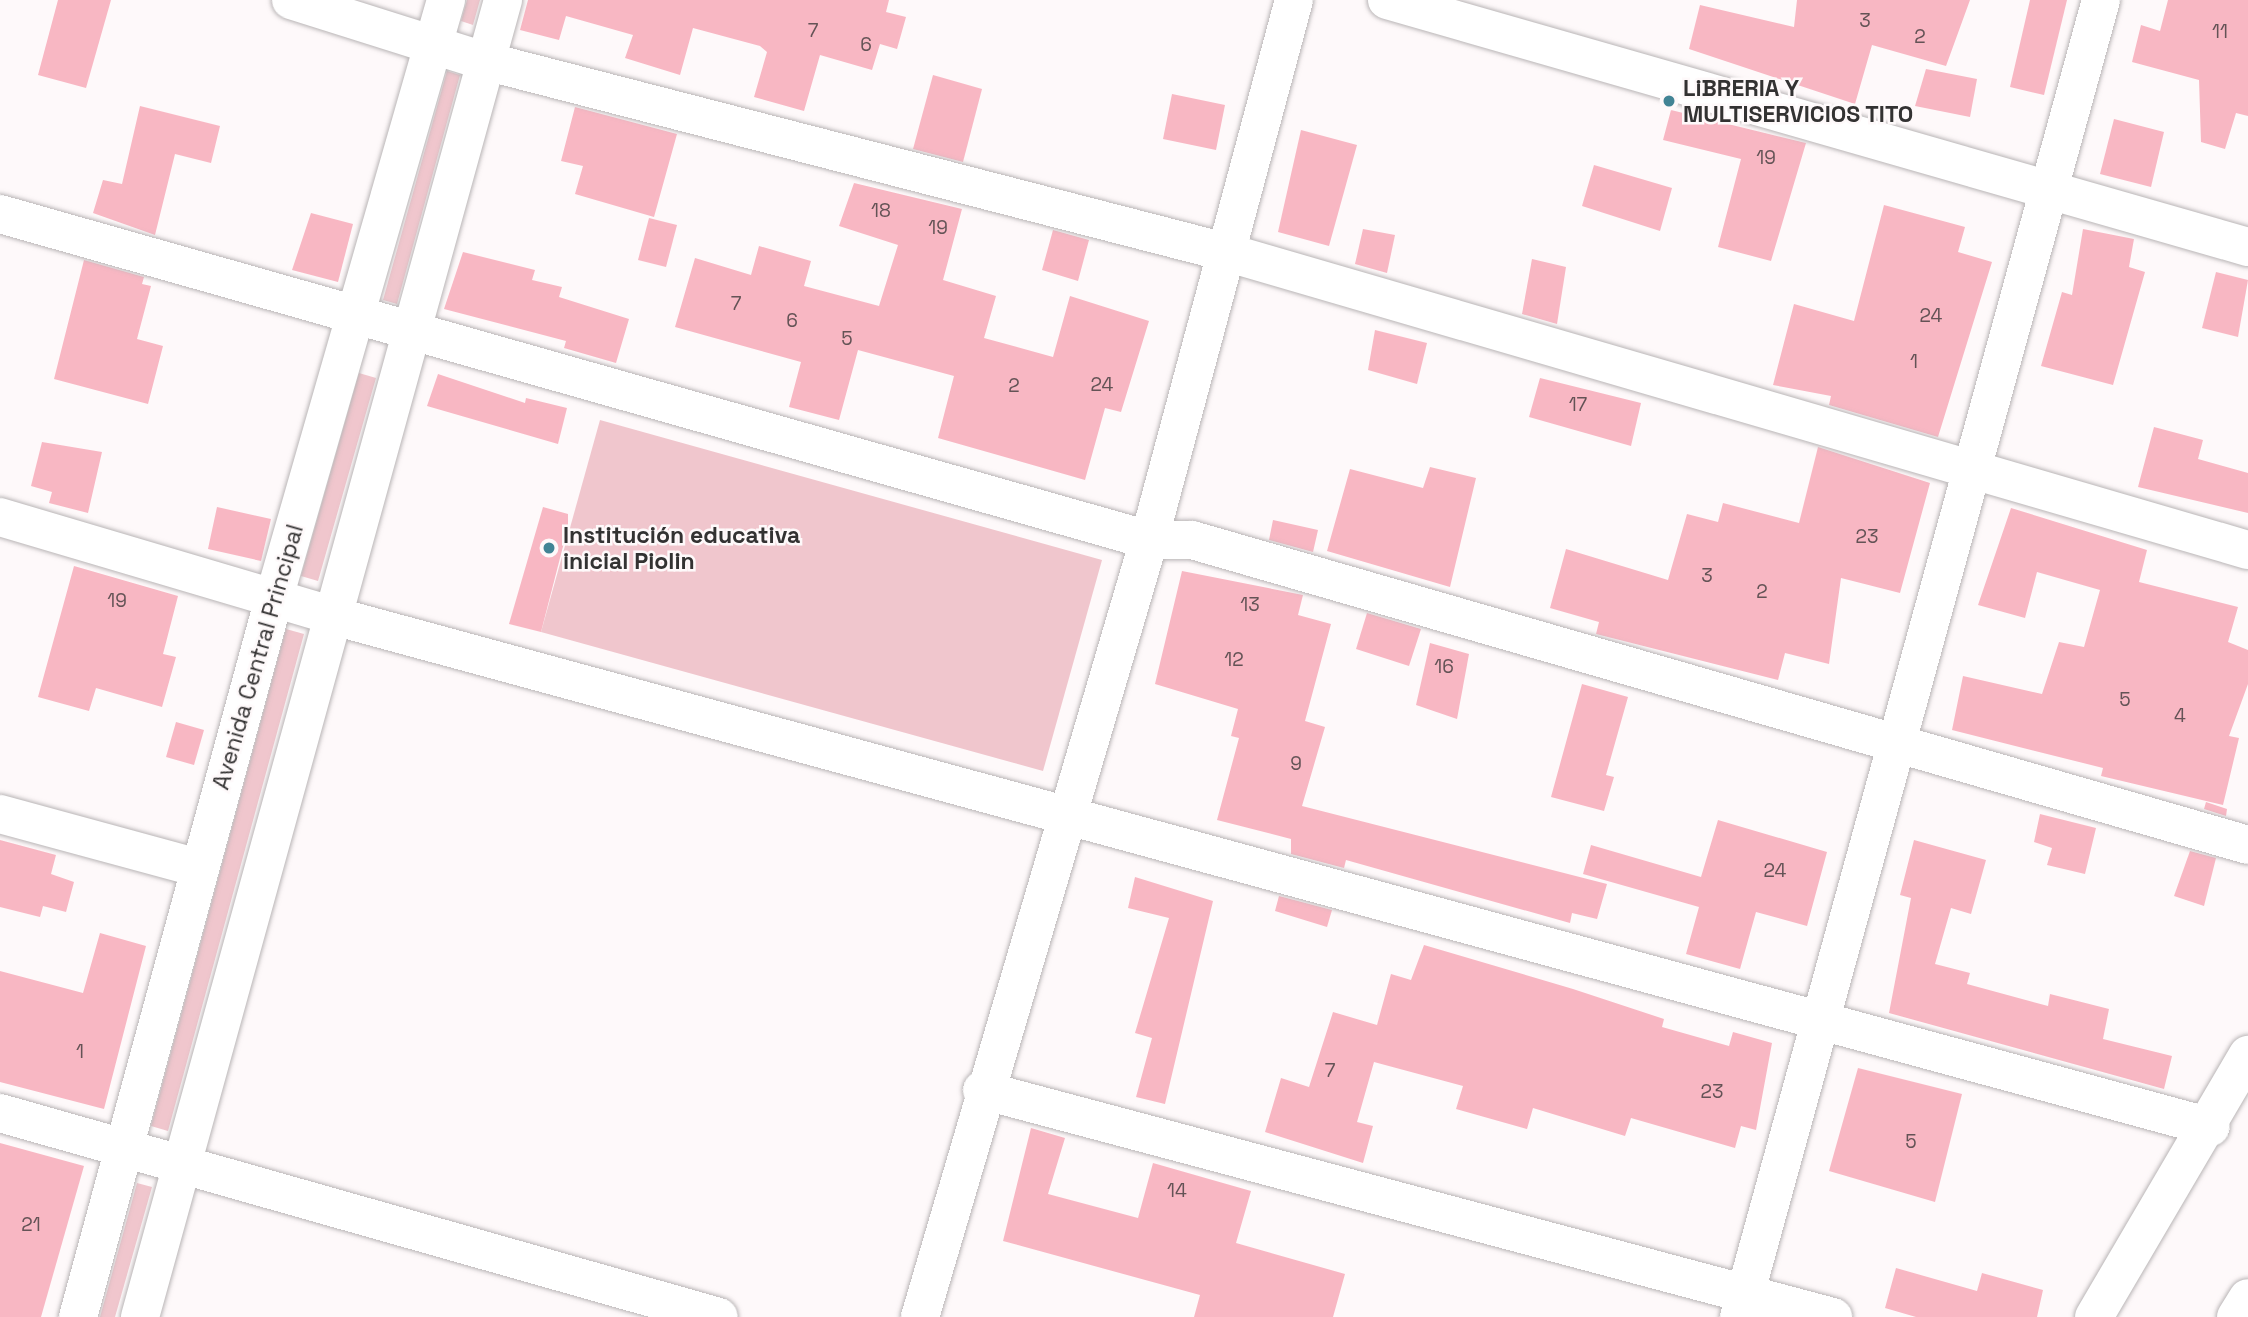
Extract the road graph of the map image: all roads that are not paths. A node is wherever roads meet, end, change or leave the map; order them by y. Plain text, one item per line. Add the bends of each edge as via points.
1 (291, 0) edge
2 (446, 0) edge
3 (503, 0) edge
4 (1294, 0) edge
5 (1387, 0) edge
6 (2101, 0) edge
7 (434, 40) junction
8 (485, 61) junction
9 (2046, 190) junction
10 (0, 214) edge
11 (2248, 247) edge
12 (1229, 253) junction
13 (358, 316) junction
14 (412, 333) junction
15 (1971, 472) junction
16 (0, 517) edge
17 (1149, 540) junction
18 (2248, 550) edge
19 (274, 598) junction
20 (330, 615) junction
21 (1899, 744) junction
22 (0, 814) edge
23 (1069, 814) junction
24 (2248, 845) edge
25 (199, 868) junction
26 (1819, 1020) junction
27 (2248, 1055) edge
28 (982, 1090) junction
29 (0, 1113) edge
30 (2211, 1127) junction
31 (124, 1148) junction
32 (180, 1168) junction
33 (2248, 1298) edge
34 (1742, 1304) edge
35 (78, 1317) edge
36 (140, 1317) edge
37 (719, 1317) edge
38 (920, 1317) edge
39 (1833, 1317) edge
40 (2094, 1317) edge
41 (2236, 1317) edge

1 - 7 street
2 - 7 street, Avenida Central Principal
3 - 8 street
4 - 12 street
5 - 9 street
6 - 9 street
7 - 8 street
7 - 13 street, Avenida Central Principal
8 - 12 street
8 - 14 street
9 - 11 street
9 - 15 street
10 - 13 street
12 - 15 street
12 - 17 street
13 - 14 street
13 - 19 street, Avenida Central Principal
14 - 17 street
14 - 20 street
15 - 18 street
15 - 21 street
16 - 19 street
17 - 21 street via 1192,540
17 - 23 street
19 - 20 street
19 - 25 street, Avenida Central Principal
20 - 23 street
20 - 32 street
21 - 24 street
21 - 26 street
22 - 25 street
23 - 26 street
23 - 28 street
25 - 31 street, Avenida Central Principal
26 - 30 street
26 - 34 street
27 - 30 street
28 - 34 street
28 - 38 street
29 - 31 street
30 - 40 street
31 - 32 street
31 - 35 street, Avenida Central Principal
32 - 36 street
32 - 37 street
33 - 41 street
34 - 39 street

